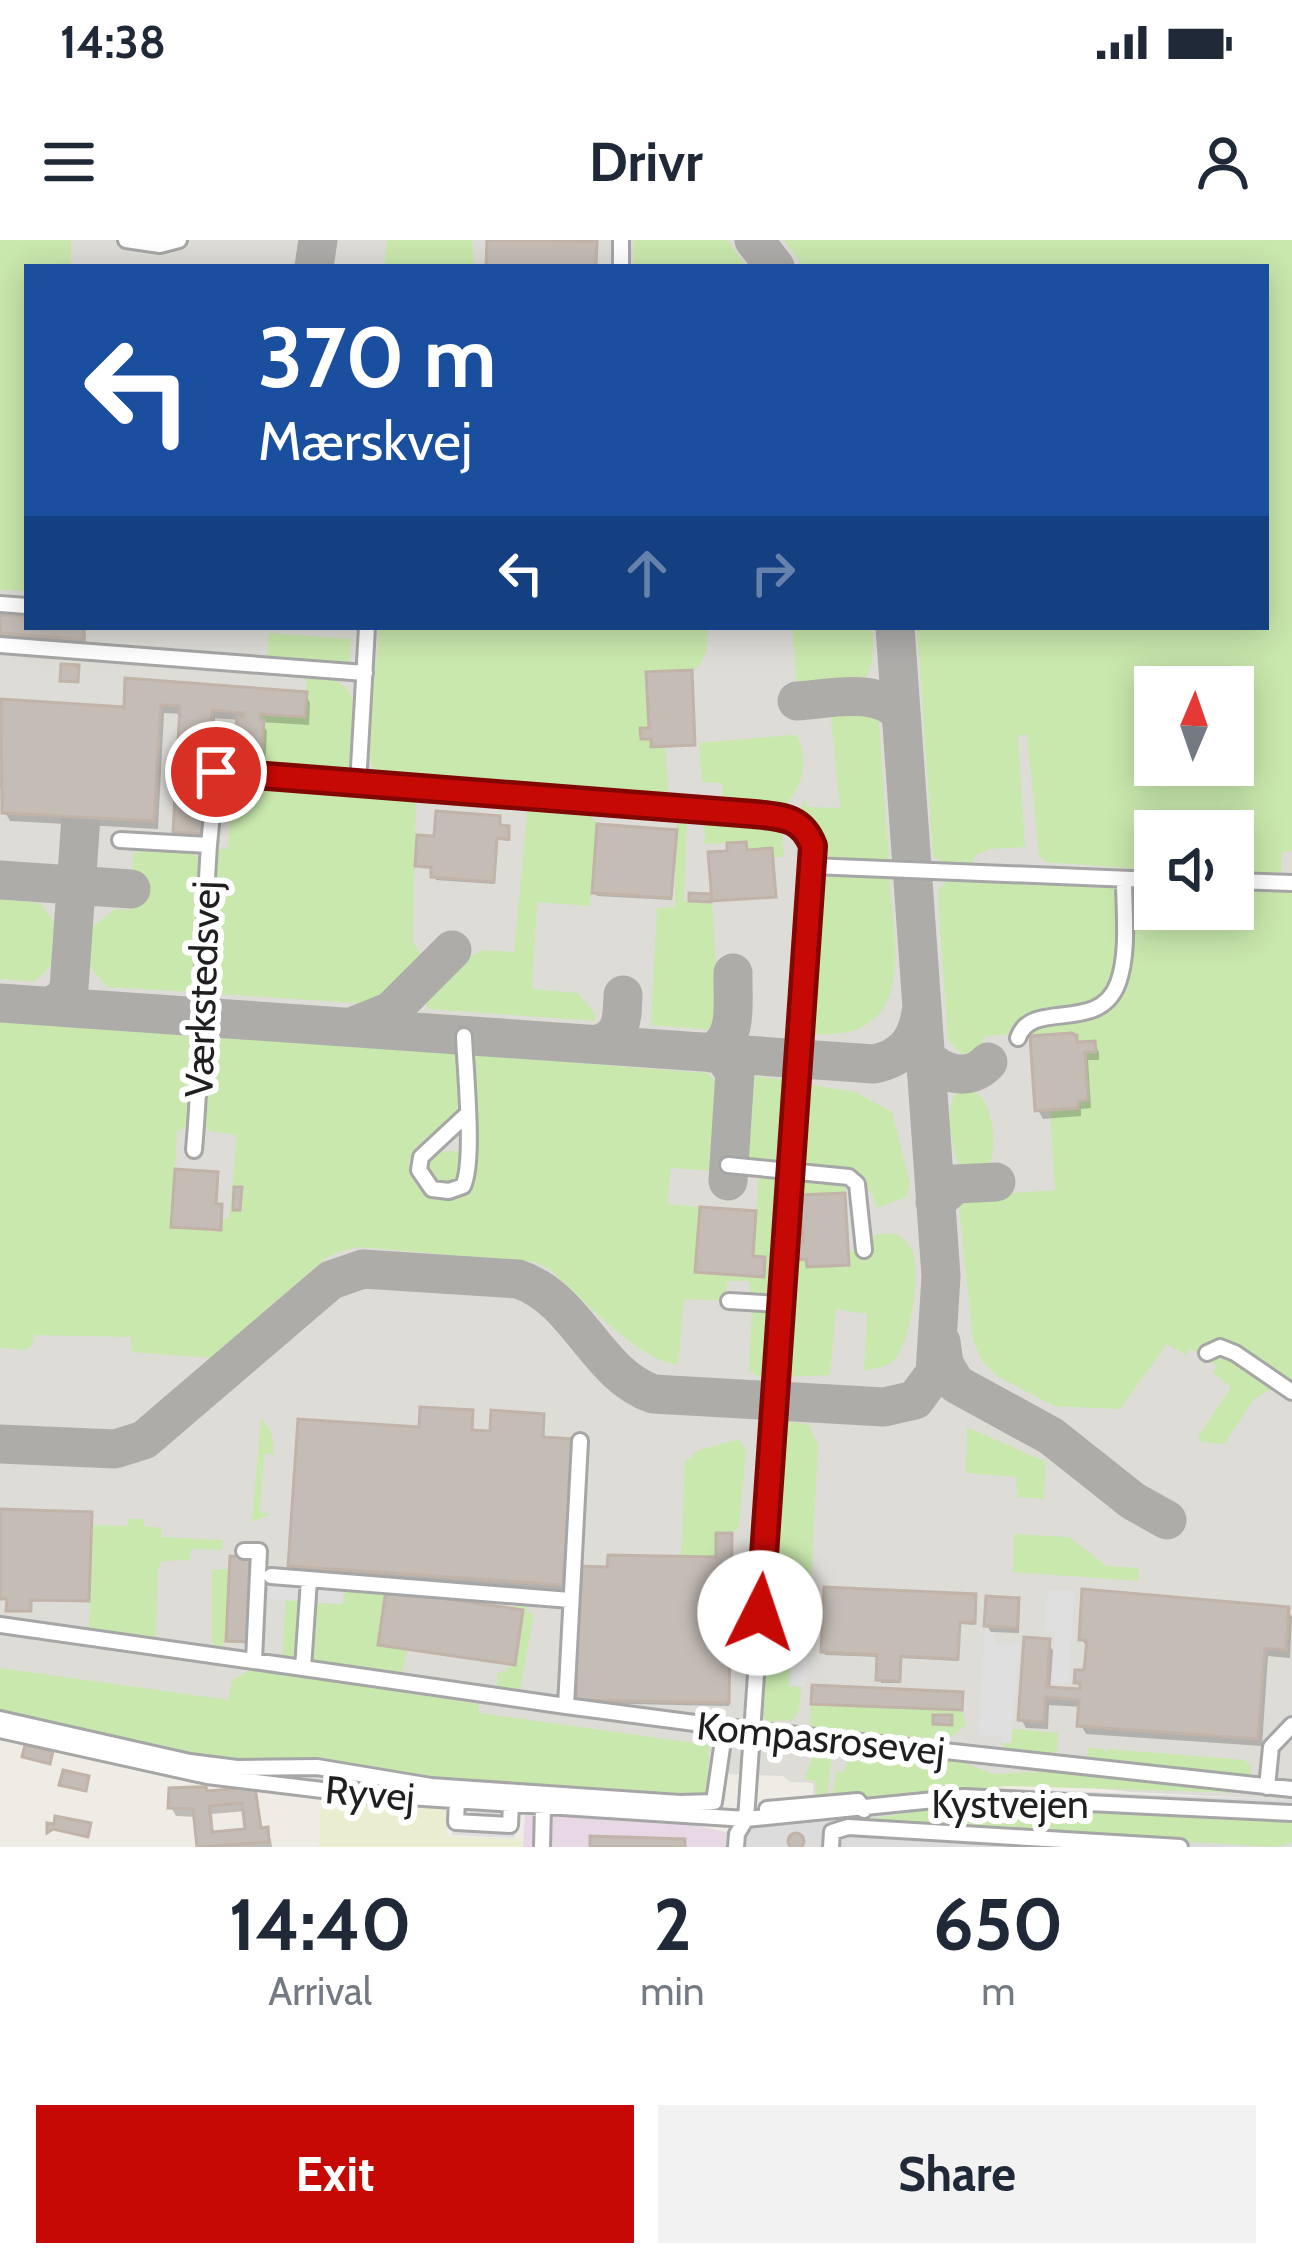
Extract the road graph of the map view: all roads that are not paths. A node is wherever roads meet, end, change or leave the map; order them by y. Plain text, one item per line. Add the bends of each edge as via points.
1 (126, 240) edge
2 (179, 240) edge
3 (366, 630) edge
4 (0, 645) edge
5 (365, 673) junction
6 (358, 784) junction
7 (120, 840) dead end
8 (209, 845) junction
9 (812, 866) junction
10 (1124, 879) junction
11 (1134, 879) edge
12 (1254, 882) edge
13 (1292, 883) edge
14 (464, 1036) dead end
15 (1018, 1038) dead end
16 (466, 1115) junction
17 (194, 1150) dead end
18 (728, 1165) dead end
19 (790, 1170) junction
20 (864, 1250) dead end
21 (728, 1301) dead end
22 (781, 1304) junction
23 (1207, 1353) dead end
24 (1292, 1392) edge
25 (580, 1441) dead end
26 (244, 1551) dead end
27 (271, 1576) dead end
28 (309, 1580) junction
29 (570, 1600) junction
30 (0, 1624) edge
31 (254, 1660) junction
32 (303, 1667) junction
33 (566, 1706) junction
34 (0, 1719) edge
35 (1292, 1725) edge
36 (725, 1727) junction
37 (0, 1730) edge
38 (752, 1730) junction
39 (1267, 1787) junction
40 (1292, 1789) edge
41 (543, 1806) junction
42 (1292, 1814) edge
43 (746, 1815) junction
44 (831, 1839) edge
45 (737, 1840) edge
46 (542, 1847) edge
47 (1180, 1847) edge

1 - 2 street
3 - 5 street
4 - 5 street
5 - 6 street
6 - 8 street via 216,772
6 - 9 street via 791,818 807,830
7 - 8 street, Værkstedsvej
8 - 17 street, Værkstedsvej
9 - 10 street
9 - 19 street
10 - 11 street
10 - 15 street via 1114,992 1092,1012 1031,1020
12 - 13 street
14 - 16 street
16 - 16 street via 467,1179 448,1191 432,1189 419,1170 421,1156
18 - 19 street
19 - 20 street via 857,1184
19 - 22 street
21 - 22 street
22 - 38 street
23 - 24 street via 1235,1353
25 - 29 street
26 - 31 street via 259,1551
27 - 28 street
28 - 29 street
28 - 32 street
29 - 33 street
30 - 31 street, Kompasrosevej
31 - 32 street, Kompasrosevej
32 - 33 street, Kompasrosevej
33 - 36 street, Kompasrosevej
34 - 36 street via 213,1765 317,1767 431,1786 680,1803 714,1802
35 - 39 street via 1270,1747
36 - 38 street, Kompasrosevej
37 - 41 street, Ryvej via 207,1776
38 - 39 street, Kompasrosevej
38 - 43 street
39 - 40 street, Kompasrosevej
41 - 43 street, Ryvej
41 - 46 street
42 - 43 street, Kystvejen via 964,1797
43 - 45 street
44 - 47 street via 848,1827

